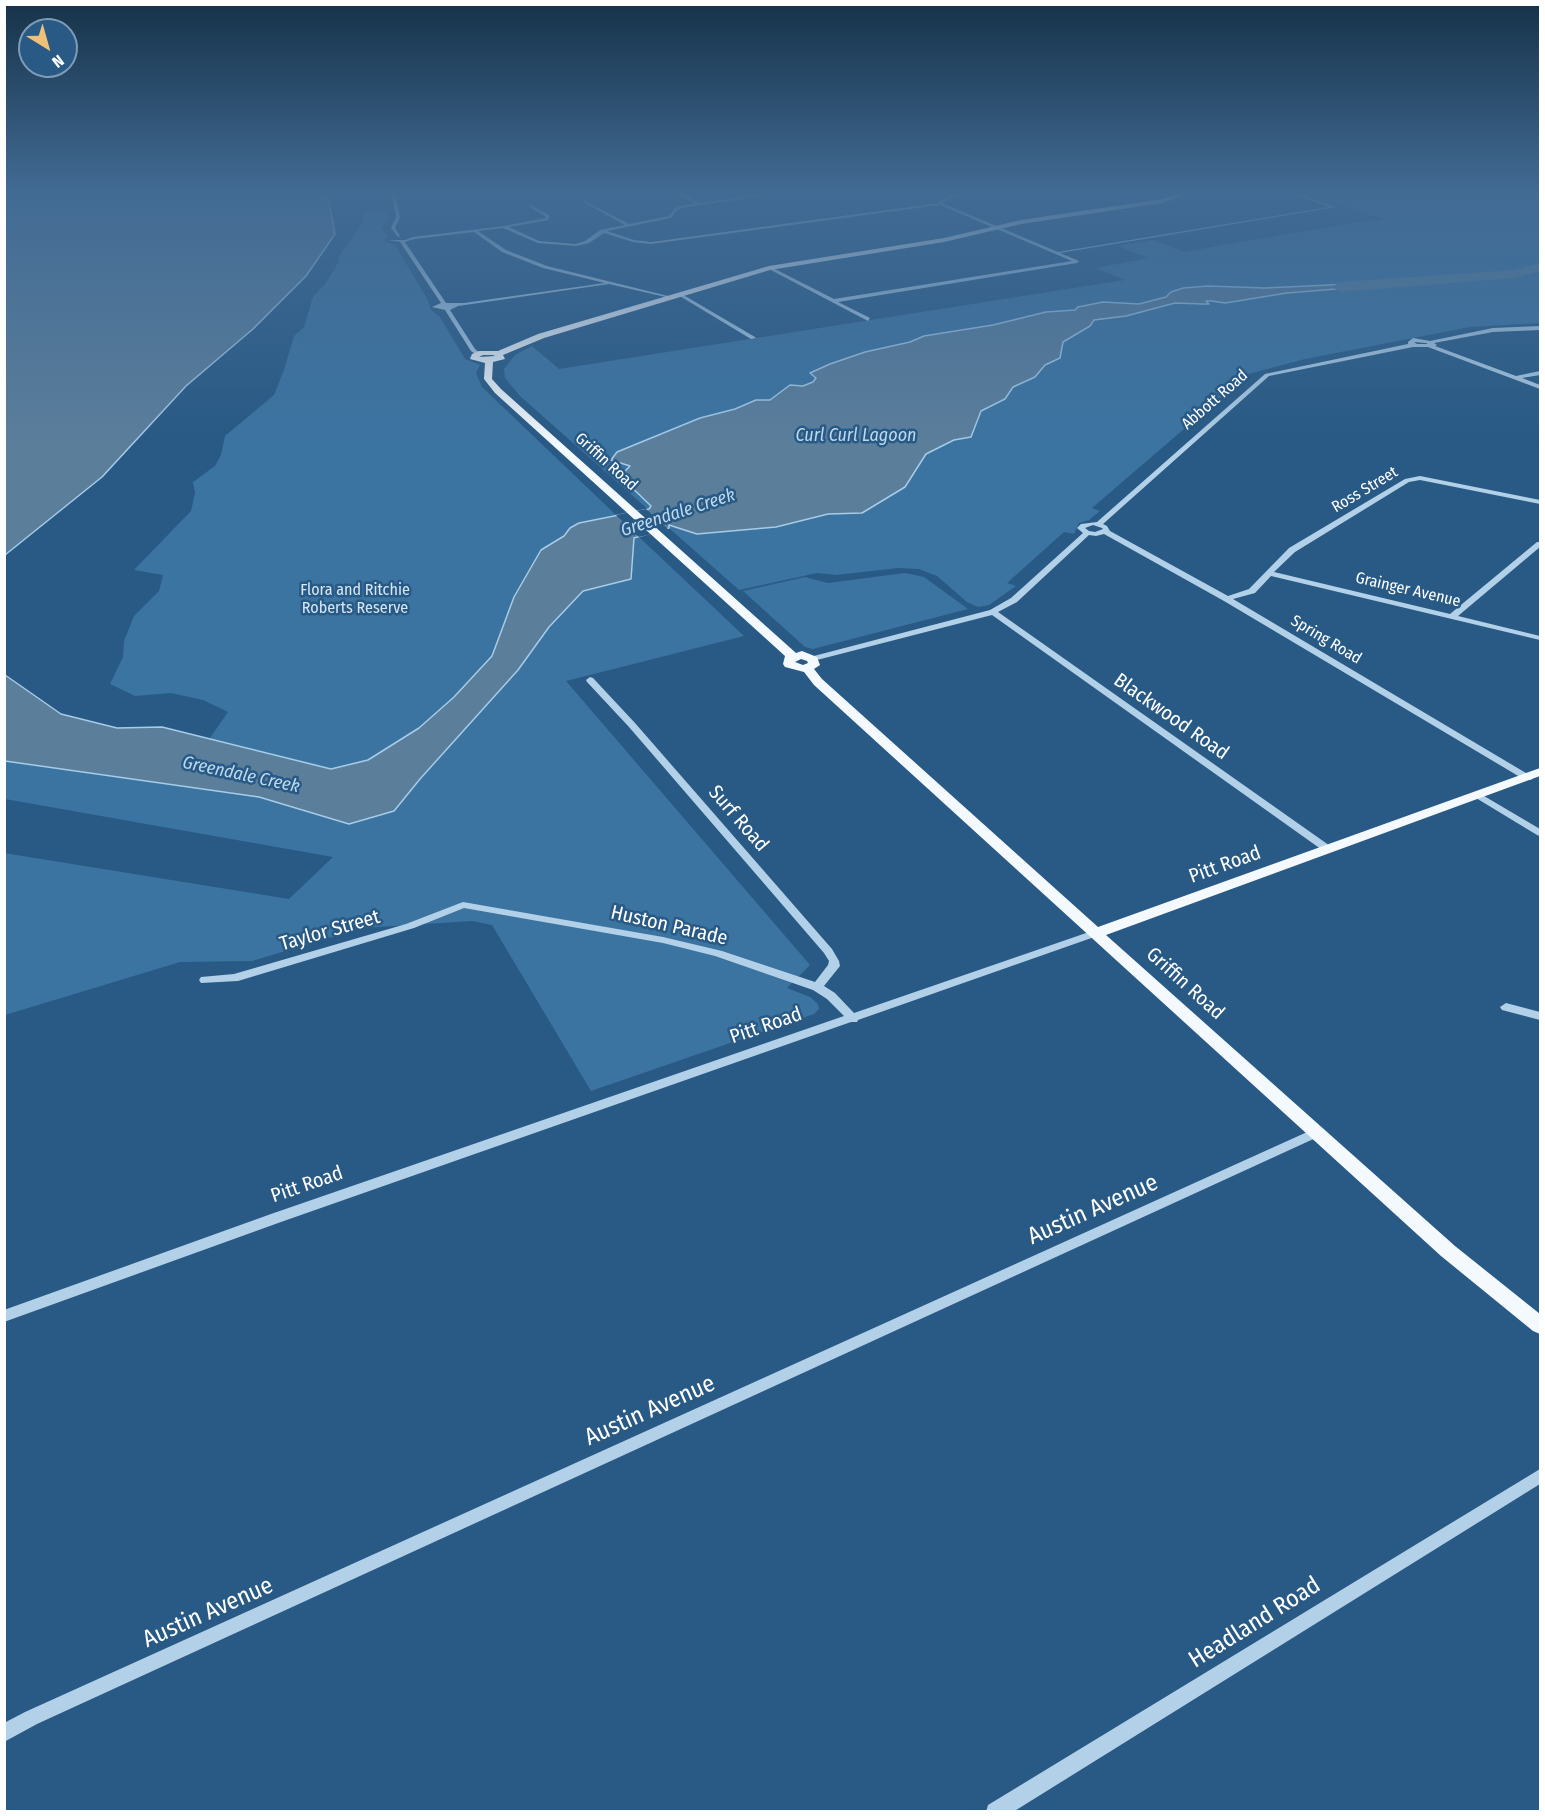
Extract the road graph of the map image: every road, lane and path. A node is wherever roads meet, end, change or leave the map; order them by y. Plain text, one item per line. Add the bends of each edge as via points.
1 (425, 277) edge
2 (586, 277) edge
3 (739, 277) edge
4 (786, 277) edge
5 (985, 277) edge
6 (613, 283) junction
7 (680, 294) junction
8 (670, 297) junction
9 (833, 301) junction
10 (445, 307) junction
11 (868, 319) dead end
12 (1540, 328) edge
13 (753, 338) dead end
14 (1431, 344) junction
15 (478, 354) junction
16 (498, 354) junction
17 (489, 361) junction
18 (1540, 373) edge
19 (1516, 378) junction
20 (1540, 387) edge
21 (1540, 502) edge
22 (1099, 524) junction
23 (1106, 532) junction
24 (1088, 533) junction
25 (1540, 544) edge
26 (1268, 573) junction
27 (1227, 599) junction
28 (993, 612) junction
29 (1453, 616) junction
30 (1540, 638) edge
31 (810, 663) junction
32 (590, 680) dead end
33 (1534, 775) edge
34 (1479, 796) junction
35 (1540, 833) edge
36 (1329, 850) junction
37 (463, 905) joint
38 (1096, 933) junction
39 (205, 981) dead end
40 (817, 987) junction
41 (1506, 1006) dead end
42 (1540, 1016) edge
43 (853, 1019) junction
44 (1316, 1133) junction
45 (1521, 1311) junction
46 (4, 1316) edge
47 (1540, 1325) edge
48 (1540, 1335) edge
49 (1540, 1476) edge
50 (4, 1733) edge
51 (995, 1812) edge

1 - 10 street
2 - 6 street
3 - 7 main road
4 - 9 street
5 - 9 street
6 - 8 street
6 - 10 street
7 - 8 main road
7 - 13 street
8 - 16 main road via 541,336
9 - 11 street
10 - 15 street
12 - 14 street, Abbott Road via 1493,330
14 - 19 street
14 - 22 street, Abbott Road via 1267,375
15 - 16 main road
15 - 17 main road via 474,359
16 - 17 main road via 502,357
17 - 31 main road, Griffin Road via 488,379 498,391 793,657 789,664 794,668
18 - 19 street
19 - 20 street
21 - 26 street, Ross Street via 1420,478 1407,480 1292,550
22 - 23 street
22 - 24 street, Abbott Road via 1081,527
23 - 24 street
23 - 27 street, Spring Road
24 - 28 street, Abbott Road via 1014,600
25 - 29 street
26 - 27 street, Ross Street via 1252,591
26 - 29 street, Grainger Avenue
27 - 33 street, Spring Road
28 - 31 street, Abbott Road
28 - 36 street, Blackwood Road
29 - 30 street, Grainger Avenue
31 - 38 main road, Griffin Road via 818,682
32 - 40 street, Surf Road via 828,951 834,966
33 - 34 main road, Pitt Road
34 - 35 street
34 - 36 main road, Pitt Road
36 - 38 main road, Pitt Road
37 - 39 street, Taylor Street via 410,926 234,978
37 - 40 street, Huston Parade via 692,946
38 - 43 street, Pitt Road
38 - 44 main road, Griffin Road
40 - 43 street, Huston Parade
41 - 42 street
43 - 46 street, Pitt Road
44 - 45 main road, Griffin Road
44 - 50 street, Austin Avenue
45 - 47 main road, Griffin Road
45 - 48 street
49 - 51 street, Headland Road

